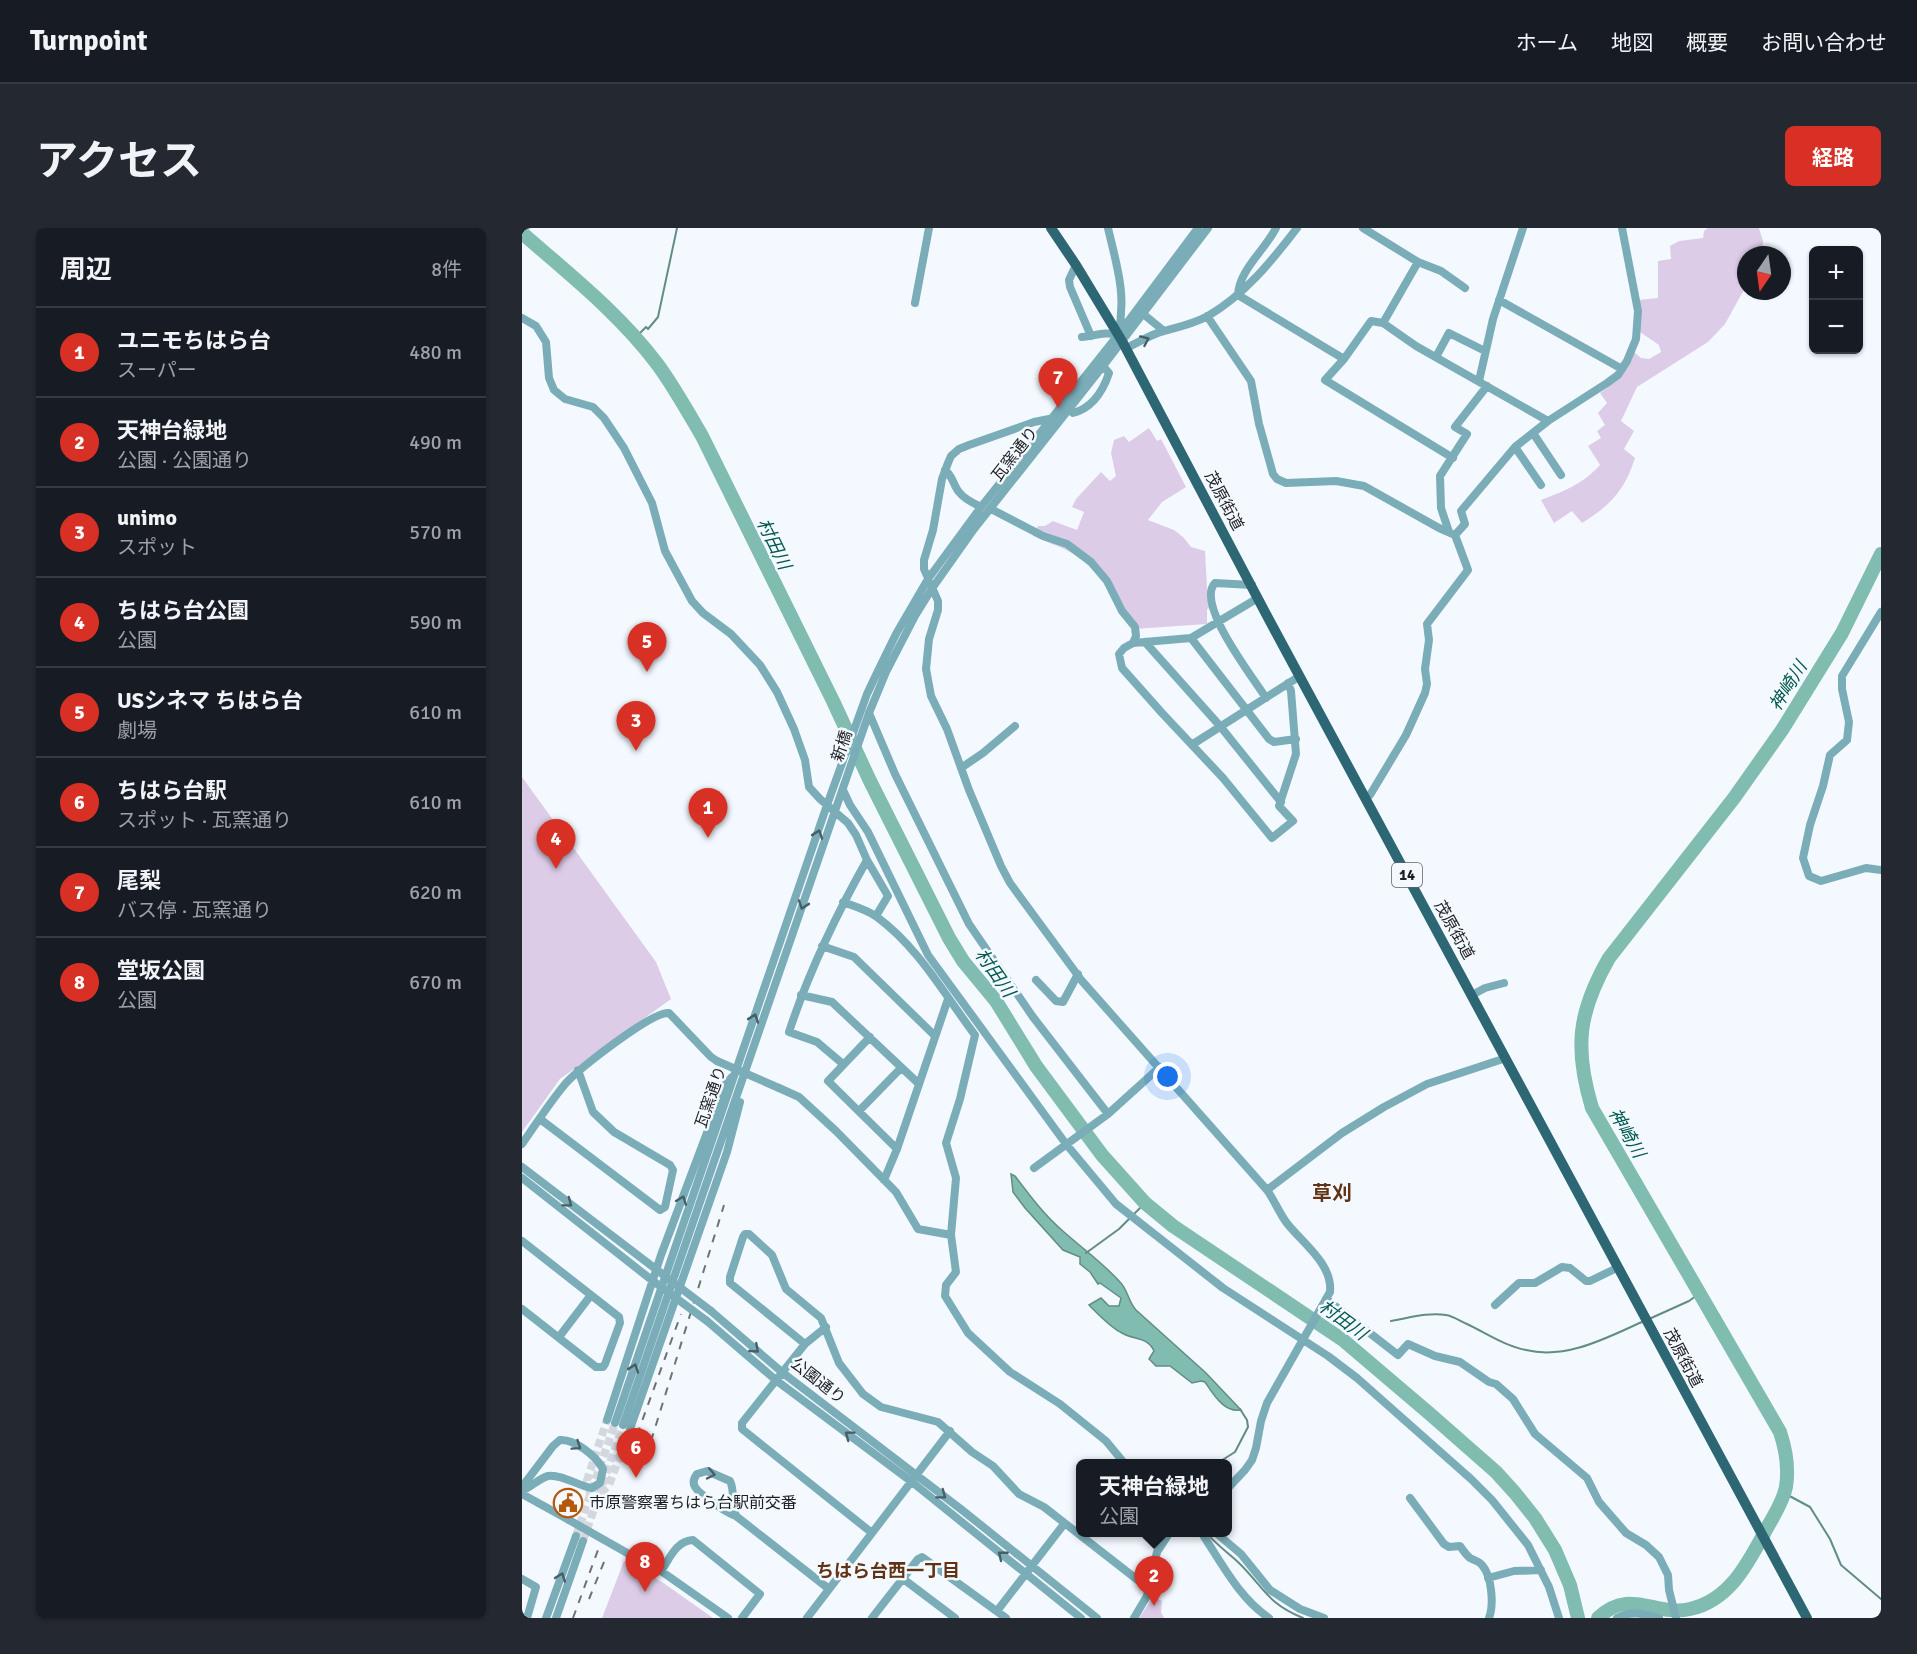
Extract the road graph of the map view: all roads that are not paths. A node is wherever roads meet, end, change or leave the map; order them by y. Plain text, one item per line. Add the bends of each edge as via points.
1 (929, 228) edge
2 (1051, 228) edge
3 (1108, 228) edge
4 (1198, 228) edge
5 (1208, 228) edge
6 (1276, 228) edge
7 (1297, 228) edge
8 (1363, 228) edge
9 (1523, 228) edge
10 (1622, 228) edge
11 (1418, 262) junction
12 (1076, 265) junction
13 (1465, 288) dead end
14 (1238, 295) junction
15 (1499, 300) junction
16 (915, 303) dead end
17 (1142, 313) junction
18 (1206, 316) junction
19 (522, 318) edge
20 (1383, 322) junction
21 (1164, 331) junction
22 (1122, 341) junction
23 (1485, 351) junction
24 (1436, 357) junction
25 (1344, 359) junction
26 (1103, 366) junction
27 (1622, 369) junction
28 (1483, 384) junction
29 (1068, 409) junction
30 (1049, 419) junction
31 (1548, 421) junction
32 (1533, 433) junction
33 (1515, 447) junction
34 (1453, 458) junction
35 (945, 470) junction
36 (1561, 475) dead end
37 (1541, 485) dead end
38 (981, 507) junction
39 (991, 509) junction
40 (1452, 533) junction
41 (928, 579) junction
42 (1252, 585) junction
43 (933, 587) junction
44 (1258, 598) junction
45 (1881, 612) edge
46 (1217, 622) junction
47 (1191, 638) junction
48 (1145, 642) junction
49 (1133, 643) junction
50 (1300, 676) junction
51 (1288, 683) junction
52 (1266, 698) junction
53 (1248, 709) junction
54 (866, 711) junction
55 (1015, 726) dead end
56 (1220, 726) junction
57 (1296, 739) junction
58 (1193, 744) junction
59 (961, 768) junction
60 (837, 781) joint
61 (843, 790) junction
62 (1366, 797) junction
63 (1281, 802) junction
64 (831, 808) junction
65 (867, 860) junction
66 (1881, 870) edge
67 (843, 902) junction
68 (876, 916) junction
69 (822, 946) junction
70 (1078, 974) junction
71 (1035, 980) dead end
72 (1504, 983) dead end
73 (801, 994) junction
74 (1472, 995) junction
75 (948, 999) junction
76 (935, 1036) junction
77 (870, 1037) junction
78 (1506, 1058) junction
79 (843, 1064) junction
80 (1160, 1067) junction
81 (901, 1068) junction
82 (578, 1070) junction
83 (735, 1073) junction
84 (744, 1078) junction
85 (919, 1084) junction
86 (859, 1111) junction
87 (1108, 1114) junction
88 (540, 1119) junction
89 (522, 1144) edge
90 (1066, 1144) junction
91 (897, 1149) junction
92 (522, 1167) edge
93 (1034, 1168) dead end
94 (522, 1178) edge
95 (884, 1180) junction
96 (1267, 1190) junction
97 (951, 1235) junction
98 (522, 1241) edge
99 (1617, 1268) junction
100 (657, 1270) junction
101 (653, 1281) junction
102 (680, 1288) junction
103 (591, 1294) junction
104 (676, 1298) junction
105 (1326, 1299) junction
106 (1495, 1305) dead end
107 (522, 1309) edge
108 (826, 1327) junction
109 (558, 1337) junction
110 (1303, 1340) junction
111 (805, 1344) junction
112 (783, 1373) junction
113 (777, 1381) junction
114 (619, 1424) junction
115 (950, 1431) junction
116 (1121, 1459) edge
117 (914, 1479) junction
118 (1232, 1483) edge
119 (522, 1490) edge
120 (1410, 1498) dead end
121 (736, 1516) junction
122 (1064, 1524) junction
123 (872, 1533) junction
124 (1076, 1533) edge
125 (1081, 1537) edge
126 (1167, 1537) edge
127 (1204, 1537) edge
128 (1220, 1537) edge
129 (1032, 1566) junction
130 (1541, 1570) junction
131 (661, 1571) junction
132 (1026, 1574) junction
133 (902, 1578) junction
134 (1488, 1578) junction
135 (522, 1580) edge
136 (1150, 1584) junction
137 (829, 1589) junction
138 (997, 1611) junction
139 (875, 1617) edge
140 (1319, 1617) edge
141 (527, 1618) edge
142 (546, 1618) edge
143 (556, 1618) edge
144 (728, 1618) edge
145 (742, 1618) edge
146 (807, 1618) edge
147 (955, 1618) edge
148 (1006, 1618) edge
149 (1081, 1618) edge
150 (1097, 1618) edge
151 (1134, 1618) edge
152 (1269, 1618) edge
153 (1488, 1618) edge
154 (1559, 1618) edge
155 (1617, 1618) edge
156 (1659, 1618) edge
157 (1676, 1618) edge
158 (1807, 1618) edge

1 - 16 street
2 - 12 main road, 茂原街道 / 14
3 - 22 street via 1121,282
4 - 22 street, 瓦窯通り
5 - 17 street, 瓦窯通り
6 - 14 street via 1244,274
7 - 14 street
8 - 11 street
9 - 15 street
10 - 27 street via 1638,311 1634,347
11 - 13 street via 1441,271
11 - 20 street
12 - 22 main road, 茂原街道 / 14
12 - 22 street via 1069,280 1086,337 1107,332
14 - 18 street
14 - 25 street
15 - 23 street
15 - 27 street
17 - 21 street
17 - 22 street, 瓦窯通り
18 - 21 street
18 - 40 street via 1251,381 1259,424 1277,479 1286,483 1336,481 1364,486
19 - 64 street via 536,326 546,342 554,390 565,399 593,407 624,448 652,503 665,551 692,601 741,643 772,682 802,750 809,787
20 - 24 street
20 - 25 street via 1371,321
22 -> 21 street
22 - 26 street, 瓦窯通り
22 - 30 street, 瓦窯通り
22 - 42 main road, 茂原街道 / 14
23 - 24 street via 1449,333
23 - 28 street
24 - 28 street
25 - 34 street via 1325,380
26 - 29 street, 瓦窯通り
26 - 29 street via 1108,376 1097,397 1080,411
27 - 31 street
28 - 31 street
28 - 34 street via 1455,427 1467,434
29 - 39 street, 瓦窯通り
30 - 35 street via 959,449
30 - 38 street, 瓦窯通り
31 - 32 street
32 - 33 street
32 - 36 street
33 - 37 street
33 - 40 street via 1461,511 1465,524
34 - 40 street via 1440,476 1441,508
35 - 38 street via 958,492
35 - 41 street via 924,560
38 - 41 street, 瓦窯通り
39 - 43 street, 瓦窯通り
39 - 49 street via 1067,544 1091,562 1137,630
40 - 62 street via 1468,570 1427,624 1425,693 1406,735
41 - 43 street
41 - 54 street, 瓦窯通り via 896,634
42 - 44 main road, 茂原街道 / 14
42 - 46 street via 1215,583 1211,592
43 - 54 street, 瓦窯通り
43 - 59 street via 938,601 926,657 928,683
44 - 46 street
44 - 50 main road, 茂原街道 / 14
45 - 66 street via 1842,676 1849,722 1847,740 1830,755 1803,858 1809,876 1821,881 1866,868
46 - 47 street
46 - 52 street
47 - 48 street
47 - 53 street
48 - 49 street
48 - 56 street
49 - 58 street via 1119,654 1122,668
50 - 51 street
50 - 62 main road, 茂原街道 / 14
51 - 52 street
51 - 57 street
52 - 53 street
53 - 56 street
53 - 57 street via 1269,739
54 - 60 street, 新橋
54 - 61 street, 新橋
54 - 87 street via 969,924 1032,1017
55 - 59 street
56 - 58 street
56 - 63 street
57 - 63 street via 1296,754
58 - 63 street via 1272,838 1293,821 1279,806
59 - 70 street via 1000,866
60 - 64 street, 瓦窯通り
61 - 64 street, 瓦窯通り
61 - 90 street via 928,955
62 - 74 main road, 茂原街道 / 14
64 - 65 street via 849,823
83 -> 64 street, 瓦窯通り
64 -> 84 street, 瓦窯通り
65 - 67 street
65 - 68 street via 888,896
67 - 68 street
67 - 69 street
68 - 75 street via 923,960
69 - 73 street
69 - 76 street via 854,957
70 - 71 street via 1063,1002 1056,1001
70 - 80 street
72 - 74 street
73 - 77 street via 832,1002
73 - 79 street via 789,1032 817,1042
74 - 78 main road, 茂原街道 / 14
75 - 76 street
75 - 97 street via 975,1035 946,1143 956,1178
76 - 85 street
77 - 79 street
77 - 81 street
78 - 96 street via 1426,1084 1384,1107 1342,1133
78 - 99 main road, 茂原街道 / 14
79 - 86 street via 828,1081
80 - 87 street
80 - 96 street
81 - 85 street
81 - 86 street
82 - 88 street
82 - 88 street via 593,1112 614,1132 670,1165 673,1170 665,1207 660,1210
82 - 95 street, bridge via 635,1029 663,1012 669,1013 717,1061 799,1097
100 -> 83 street via 725,1085
114 -> 83 street, 瓦窯通り
84 - 102 street via 727,1152
84 - 114 street, 瓦窯通り
85 - 91 street
86 - 91 street
87 - 90 street
88 - 89 street
90 - 93 street
90 - 110 street via 1116,1204 1223,1288
91 - 95 street
92 -> 100 street, 公園通り
94 - 101 street, 公園通り
95 - 97 street via 896,1192 918,1229
96 - 105 street via 1286,1222 1322,1263 1329,1276
97 - 116 street via 956,1272 946,1285 945,1296 968,1333 1010,1372 1060,1404 1106,1441
98 - 103 street
99 - 106 street via 1586,1281 1570,1268 1562,1267 1535,1283 1519,1283
99 - 158 main road, 茂原街道 / 14
100 - 101 street
100 - 102 street, 公園通り, bridge
101 - 104 street, 公園通り, bridge
101 - 114 street
102 - 104 street, bridge
102 -> 112 street, 公園通り, bridge
103 - 109 street
103 - 109 street via 620,1320 603,1367 596,1367
104 - 113 street, 公園通り, bridge
104 - 114 street
105 - 110 street
105 - 157 street via 1398,1355 1408,1344 1456,1360 1510,1396 1534,1434 1584,1476 1599,1502 1626,1533 1659,1557 1668,1575
107 - 109 street
108 - 111 street
108 - 111 street via 821,1318 786,1289 772,1254 745,1234 730,1283
108 - 115 street via 839,1363 863,1394 881,1407 938,1422
110 - 118 street via 1263,1411 1252,1460
110 - 130 street via 1357,1378 1478,1486 1528,1545
111 - 112 street
112 - 113 street
112 - 117 street, 公園通り
117 -> 113 street, 公園通り
113 - 123 street via 742,1423 742,1429
115 - 117 street
115 - 122 street via 1019,1494 1044,1507
117 - 123 street
117 -> 129 street, 公園通り
132 -> 117 street, 公園通り
119 -> 119 street via 560,1440 573,1442 603,1468 600,1483 592,1488 551,1476
119 - 131 street, bridge
120 - 134 street via 1444,1544 1460,1546 1483,1566
121 -> 121 street via 694,1487 698,1473 707,1471 730,1481
121 - 137 street
122 - 124 street
122 - 129 street
123 - 137 street
125 - 136 street via 1139,1581
126 - 136 street via 1157,1552
127 - 152 street via 1232,1580 1256,1609
128 - 140 street via 1241,1554 1270,1590
129 - 132 street
129 - 150 street, 公園通り
130 - 134 street via 1514,1571
130 - 154 street
131 - 144 street
131 - 145 street via 678,1546 693,1540 759,1594
132 - 138 street
132 - 149 street, 公園通り
133 - 138 street via 922,1557
133 - 139 street
133 - 147 street
134 - 153 street
135 - 141 street via 536,1587
136 - 151 street
137 - 146 street
138 - 148 street
142 -> 143 street via 580,1538
155 - 156 street via 1637,1613

